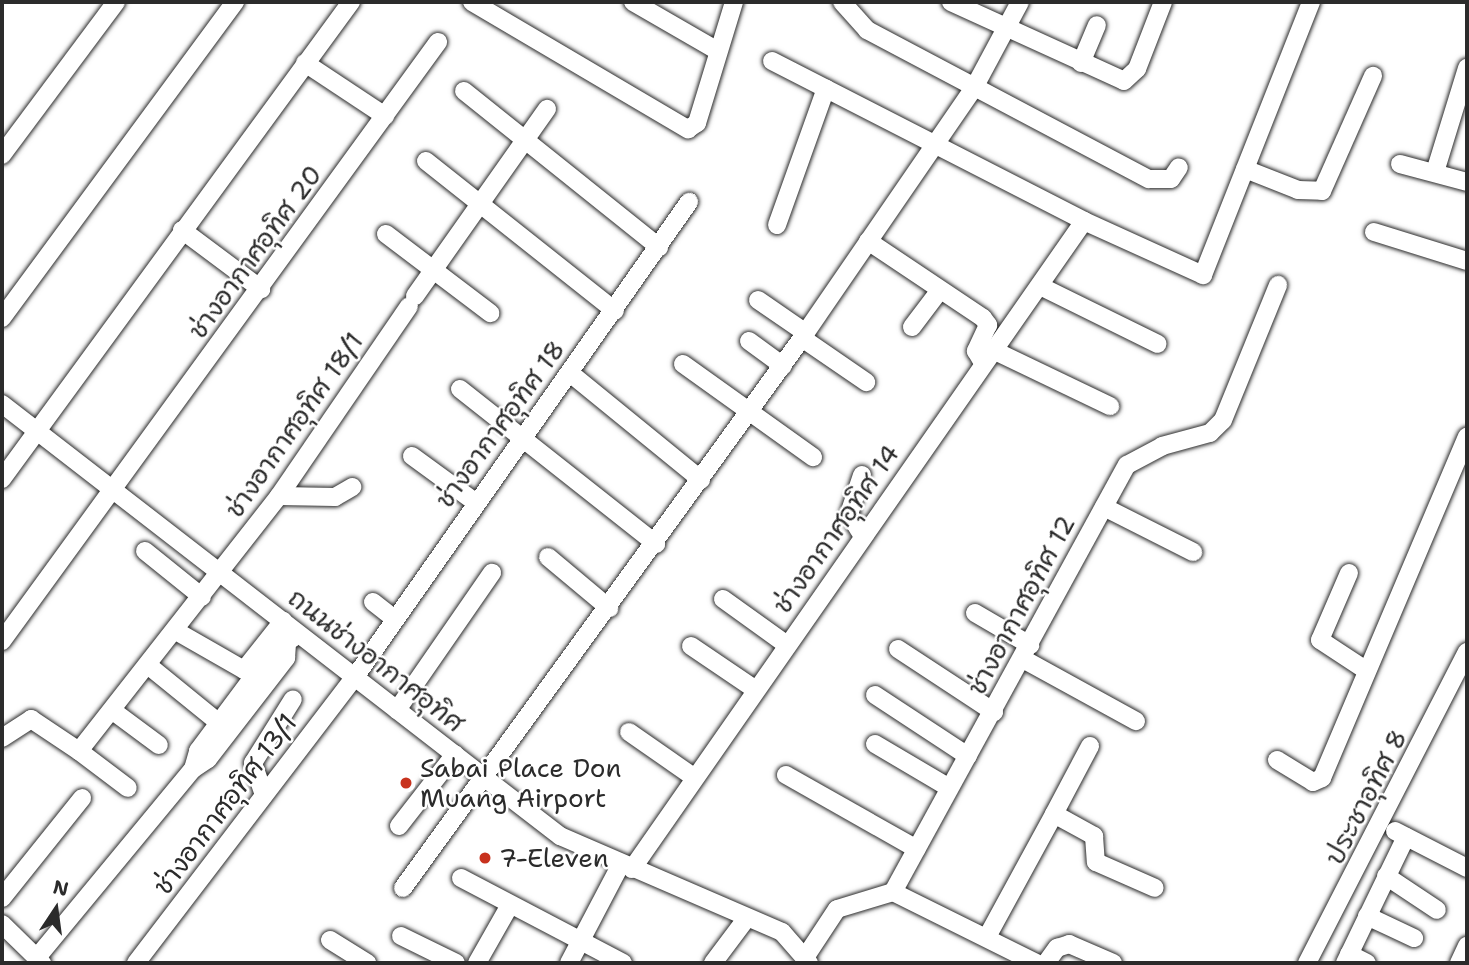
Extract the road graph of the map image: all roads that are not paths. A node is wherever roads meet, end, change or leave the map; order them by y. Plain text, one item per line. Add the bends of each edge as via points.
1 (116, 2) edge
2 (235, 2) edge
3 (351, 2) edge
4 (472, 2) edge
5 (633, 2) edge
6 (734, 2) edge
7 (842, 2) edge
8 (951, 2) edge
9 (1020, 2) edge
10 (1163, 2) edge
11 (1311, 2) edge
12 (1097, 25) dead end
13 (1010, 29) junction
14 (438, 42) dead end
15 (718, 51) junction
16 (772, 61) dead end
17 (305, 63) junction
18 (1081, 63) junction
19 (1467, 68) edge
20 (1373, 76) dead end
21 (975, 86) junction
22 (826, 88) junction
23 (464, 91) dead end
24 (1462, 93) edge
25 (547, 109) dead end
26 (385, 116) junction
27 (526, 141) junction
28 (935, 144) junction
29 (2, 155) edge
30 (426, 161) dead end
31 (1400, 164) dead end
32 (1180, 167) dead end
33 (1245, 169) junction
34 (1435, 172) junction
35 (1467, 182) edge
36 (689, 202) dead end
37 (483, 204) junction
38 (1084, 221) junction
39 (777, 225) dead end
40 (182, 230) junction
41 (1374, 232) dead end
42 (386, 234) dead end
43 (868, 241) junction
44 (659, 247) junction
45 (1467, 261) edge
46 (432, 271) junction
47 (1278, 285) dead end
48 (1040, 286) junction
49 (261, 289) junction
50 (940, 290) junction
51 (758, 300) dead end
52 (615, 311) junction
53 (490, 313) dead end
54 (2, 318) edge
55 (912, 327) dead end
56 (804, 336) junction
57 (749, 341) dead end
58 (1158, 344) dead end
59 (988, 356) junction
60 (683, 364) dead end
61 (783, 366) junction
62 (570, 373) junction
63 (866, 382) dead end
64 (460, 388) dead end
65 (2, 404) edge
66 (1110, 406) dead end
67 (750, 413) junction
68 (38, 430) junction
69 (519, 437) junction
70 (1467, 437) edge
71 (412, 456) dead end
72 (813, 457) dead end
73 (862, 475) dead end
74 (2, 480) edge
75 (701, 480) junction
76 (352, 488) dead end
77 (114, 492) junction
78 (279, 496) junction
79 (475, 502) junction
80 (1104, 508) junction
81 (863, 536) junction
82 (656, 544) junction
83 (145, 551) dead end
84 (1193, 552) dead end
85 (548, 557) dead end
86 (221, 572) junction
87 (492, 573) dead end
88 (1349, 573) dead end
89 (202, 597) junction
90 (723, 599) dead end
91 (373, 602) dead end
92 (609, 608) junction
93 (975, 613) dead end
94 (395, 619) junction
95 (283, 621) junction
96 (176, 631) junction
97 (292, 639) junction
98 (2, 642) edge
99 (787, 645) junction
100 (691, 646) dead end
101 (898, 649) dead end
102 (1027, 652) junction
103 (1467, 652) edge
104 (149, 667) junction
105 (1367, 671) junction
106 (355, 677) junction
107 (756, 690) junction
108 (875, 695) dead end
109 (293, 699) dead end
110 (397, 710) junction
111 (113, 711) junction
112 (994, 712) junction
113 (1136, 721) dead end
114 (218, 722) junction
115 (629, 732) dead end
116 (2, 738) edge
117 (875, 744) dead end
118 (159, 745) dead end
119 (1090, 746) dead end
120 (79, 751) junction
121 (454, 754) junction
122 (968, 756) junction
123 (1277, 760) dead end
124 (193, 769) junction
125 (786, 775) dead end
126 (485, 778) junction
127 (695, 778) junction
128 (948, 787) junction
129 (128, 788) dead end
130 (264, 795) junction
131 (82, 798) dead end
132 (1054, 814) junction
133 (1383, 825) junction
134 (399, 826) dead end
135 (1406, 837) junction
136 (917, 849) junction
137 (627, 866) junction
138 (1467, 868) edge
139 (1386, 876) junction
140 (461, 878) dead end
141 (403, 888) dead end
142 (1155, 888) dead end
143 (893, 892) junction
144 (2, 898) edge
145 (510, 905) junction
146 (1437, 909) dead end
147 (1367, 916) junction
148 (746, 919) junction
149 (2, 925) edge
150 (401, 936) dead end
151 (987, 937) junction
152 (1414, 938) dead end
153 (330, 940) dead end
154 (581, 941) junction
155 (1467, 946) edge
156 (40, 959) edge
157 (1347, 959) edge
158 (808, 960) edge
159 (136, 963) edge
160 (367, 963) edge
161 (456, 963) edge
162 (477, 963) edge
163 (569, 963) edge
164 (623, 963) edge
165 (713, 963) edge
166 (1036, 963) edge
167 (1046, 963) edge
168 (1113, 963) edge
169 (1307, 963) edge
170 (1367, 963) edge
171 (1459, 963) edge

1 - 29 street
2 - 54 street
3 - 17 street
4 - 15 street via 688,129 697,123
5 - 15 street
6 - 15 street
7 - 21 street via 867,30
8 - 13 street
9 - 13 street
10 - 18 street via 1131,78
11 - 33 street
12 - 18 street
13 - 18 street
13 - 21 street
14 - 26 street, ช่างอากาศอุทิศ 20
16 - 22 street
17 - 26 street
17 - 40 street
19 - 24 street
20 - 33 street via 1322,191 1298,190
21 - 28 street
21 - 32 street via 1149,179 1171,179
22 - 28 street
22 - 39 street
23 - 27 street
24 - 34 street
25 - 27 street, ช่างอากาศอุทิศ 18/1
26 - 49 street, ช่างอากาศอุทิศ 20
27 - 37 street, ช่างอากาศอุทิศ 18/1
27 - 44 street
28 - 38 street
28 - 43 street
30 - 37 street
31 - 34 street
33 - 38 street via 1203,275
34 - 35 street
36 - 44 street, ช่างอากาศอุทิศ 18
37 - 46 street, ช่างอากาศอุทิศ 18/1
37 - 52 street
38 - 48 street, ช่างอากาศอุทิศ 14
40 - 49 street
40 - 68 street
41 - 45 street
42 - 46 street
43 - 50 street
43 - 56 street
44 - 52 street, ช่างอากาศอุทิศ 18
46 - 53 street
46 - 78 street, ช่างอากาศอุทิศ 18/1
47 - 80 street, ช่างอากาศอุทิศ 12 via 1223,421 1210,433 1138,455
48 - 58 street
48 - 59 street, ช่างอากาศอุทิศ 14
49 - 77 street, ช่างอากาศอุทิศ 20
50 - 55 street
50 - 59 street via 988,325 976,351
51 - 56 street
52 - 62 street, ช่างอากาศอุทิศ 18
56 - 61 street
56 - 63 street
57 - 61 street
59 - 66 street
59 - 81 street, ช่างอากาศอุทิศ 14
60 - 67 street
61 - 67 street
62 - 69 street, ช่างอากาศอุทิศ 18
62 - 75 street
64 - 69 street
65 - 68 street, ถนนช่างอากาศอุทิศ
67 - 72 street
67 - 75 street
68 - 74 street
68 - 77 street, ถนนช่างอากาศอุทิศ
69 - 79 street, ช่างอากาศอุทิศ 18
69 - 82 street
70 - 105 street
71 - 79 street
73 - 81 street via 849,507
75 - 82 street
76 - 78 street via 335,496
77 - 86 street, ถนนช่างอากาศอุทิศ
77 - 98 street, ช่างอากาศอุทิศ 20
78 - 86 street, ช่างอากาศอุทิศ 18/1
79 - 94 street, ช่างอากาศอุทิศ 18
80 - 84 street
80 - 102 street, ช่างอากาศอุทิศ 12
81 - 99 street, ช่างอากาศอุทิศ 14
82 - 92 street
83 - 89 street
85 - 92 street
86 - 89 street, ช่างอากาศอุทิศ 18/1
86 - 95 street, ถนนช่างอากาศอุทิศ
87 - 110 street
88 - 105 street via 1320,640
89 - 96 street, ช่างอากาศอุทิศ 18/1
90 - 99 street
91 - 94 street
92 - 126 street
93 - 102 street
94 - 106 street, ช่างอากาศอุทิศ 18
95 - 96 street via 244,670
95 - 97 street, ถนนช่างอากาศอุทิศ
96 - 104 street, ช่างอากาศอุทิศ 18/1
97 - 106 street, ถนนช่างอากาศอุทิศ
97 - 114 street via 274,649
97 - 124 street via 278,668 208,759
99 - 107 street, ช่างอากาศอุทิศ 14
100 - 107 street
101 - 112 street
102 - 112 street, ช่างอากาศอุทิศ 12
102 - 113 street
103 - 133 street, ประชาอุทิศ 8
104 - 111 street, ช่างอากาศอุทิศ 18/1
104 - 114 street
105 - 123 street via 1318,782
106 - 110 street, ถนนช่างอากาศอุทิศ
106 - 130 street, ช่างอากาศอุทิศ 13/1
107 - 127 street, ช่างอากาศอุทิศ 14
108 - 122 street
109 - 130 street via 253,763
110 - 121 street, ถนนช่างอากาศอุทิศ
111 - 118 street
111 - 120 street, ช่างอากาศอุทิศ 18/1
112 - 122 street, ช่างอากาศอุทิศ 12
114 - 124 street
115 - 127 street
116 - 120 street via 31,719
117 - 128 street
119 - 132 street
120 - 129 street
121 - 126 street, ถนนช่างอากาศอุทิศ
121 - 134 street
122 - 128 street, ช่างอากาศอุทิศ 12
124 - 156 street
125 - 136 street
126 - 137 street, ถนนช่างอากาศอุทิศ via 560,835
126 - 141 street
127 - 137 street, ช่างอากาศอุทิศ 14
128 - 136 street, ช่างอากาศอุทิศ 12
130 - 159 street, ช่างอากาศอุทิศ 13/1
131 - 144 street
132 - 142 street via 1094,836 1096,862
132 - 151 street
133 - 135 street
133 - 169 street, ประชาอุทิศ 8
135 - 138 street
135 - 139 street
136 - 143 street, ช่างอากาศอุทิศ 12
137 - 148 street, ถนนช่างอากาศอุทิศ
137 - 154 street, ช่างอากาศอุทิศ 14
139 - 146 street
139 - 147 street
140 - 145 street
143 - 151 street
143 - 158 street via 837,909
145 - 154 street
145 - 162 street
147 - 152 street
147 - 157 street
148 - 158 street, ถนนช่างอากาศอุทิศ via 782,932
148 - 165 street
149 - 156 street
150 - 161 street
151 - 166 street
153 - 160 street
154 - 163 street, ช่างอากาศอุทิศ 14
154 - 164 street
155 - 171 street
157 - 170 street
167 - 168 street via 1057,947 1069,944

